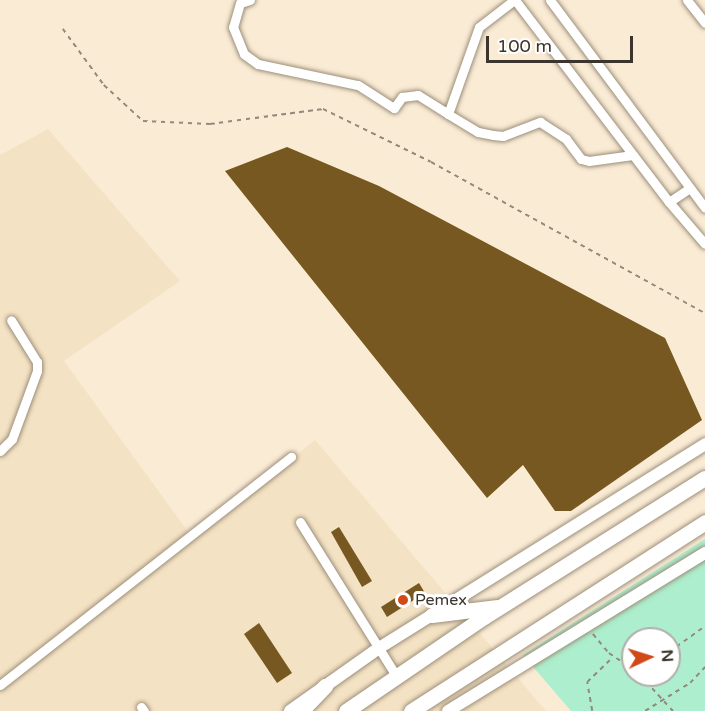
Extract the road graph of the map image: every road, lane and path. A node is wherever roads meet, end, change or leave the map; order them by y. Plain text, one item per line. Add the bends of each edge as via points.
1 (250, 0) edge
2 (514, 0) edge
3 (550, 0) edge
4 (687, 0) edge
5 (705, 23) edge
6 (63, 29) dead end
7 (448, 114) junction
8 (633, 155) junction
9 (690, 188) junction
10 (669, 202) junction
11 (705, 208) edge
12 (705, 244) edge
13 (705, 313) edge
14 (11, 320) dead end
15 (705, 444) edge
16 (0, 451) edge
17 (291, 457) dead end
18 (705, 478) edge
19 (300, 522) dead end
20 (705, 522) edge
21 (705, 554) edge
22 (502, 606) junction
23 (432, 615) junction
24 (705, 626) edge
25 (588, 628) junction
26 (681, 643) edge
27 (379, 648) junction
28 (614, 656) junction
29 (621, 661) edge
30 (705, 667) edge
31 (397, 677) junction
32 (0, 685) edge
33 (325, 686) junction
34 (651, 687) edge
35 (662, 699) junction
36 (455, 709) edge
37 (290, 711) edge
38 (301, 711) edge
39 (346, 711) edge
40 (411, 711) edge
41 (592, 711) edge
42 (645, 711) edge
43 (673, 711) edge

1 - 7 street via 240,3 233,27 244,54 258,64 358,85 394,108 402,97 418,95
2 - 7 street via 479,27
2 - 8 street
3 - 9 street
4 - 5 street
6 - 13 path via 104,85 119,94 143,121 210,124 323,109 400,146
7 - 8 street via 478,132 503,136 540,122 566,139 581,159 589,161
8 - 10 street
9 - 10 street
9 - 11 street
10 - 12 street
14 - 16 street via 37,362 37,371 12,439
15 - 23 main road
17 - 32 street
18 - 22 highway
19 - 27 street
20 - 40 highway
21 - 25 main road
22 - 23 highway
22 - 31 highway
23 - 27 main road
24 - 26 path
25 - 28 path
25 - 36 main road
27 - 31 street
27 - 33 main road
28 - 29 path
28 - 41 path via 588,682
30 - 35 path via 690,683
31 - 39 highway
33 - 37 main road
33 - 38 highway
34 - 35 path
35 - 42 path
35 - 43 path

